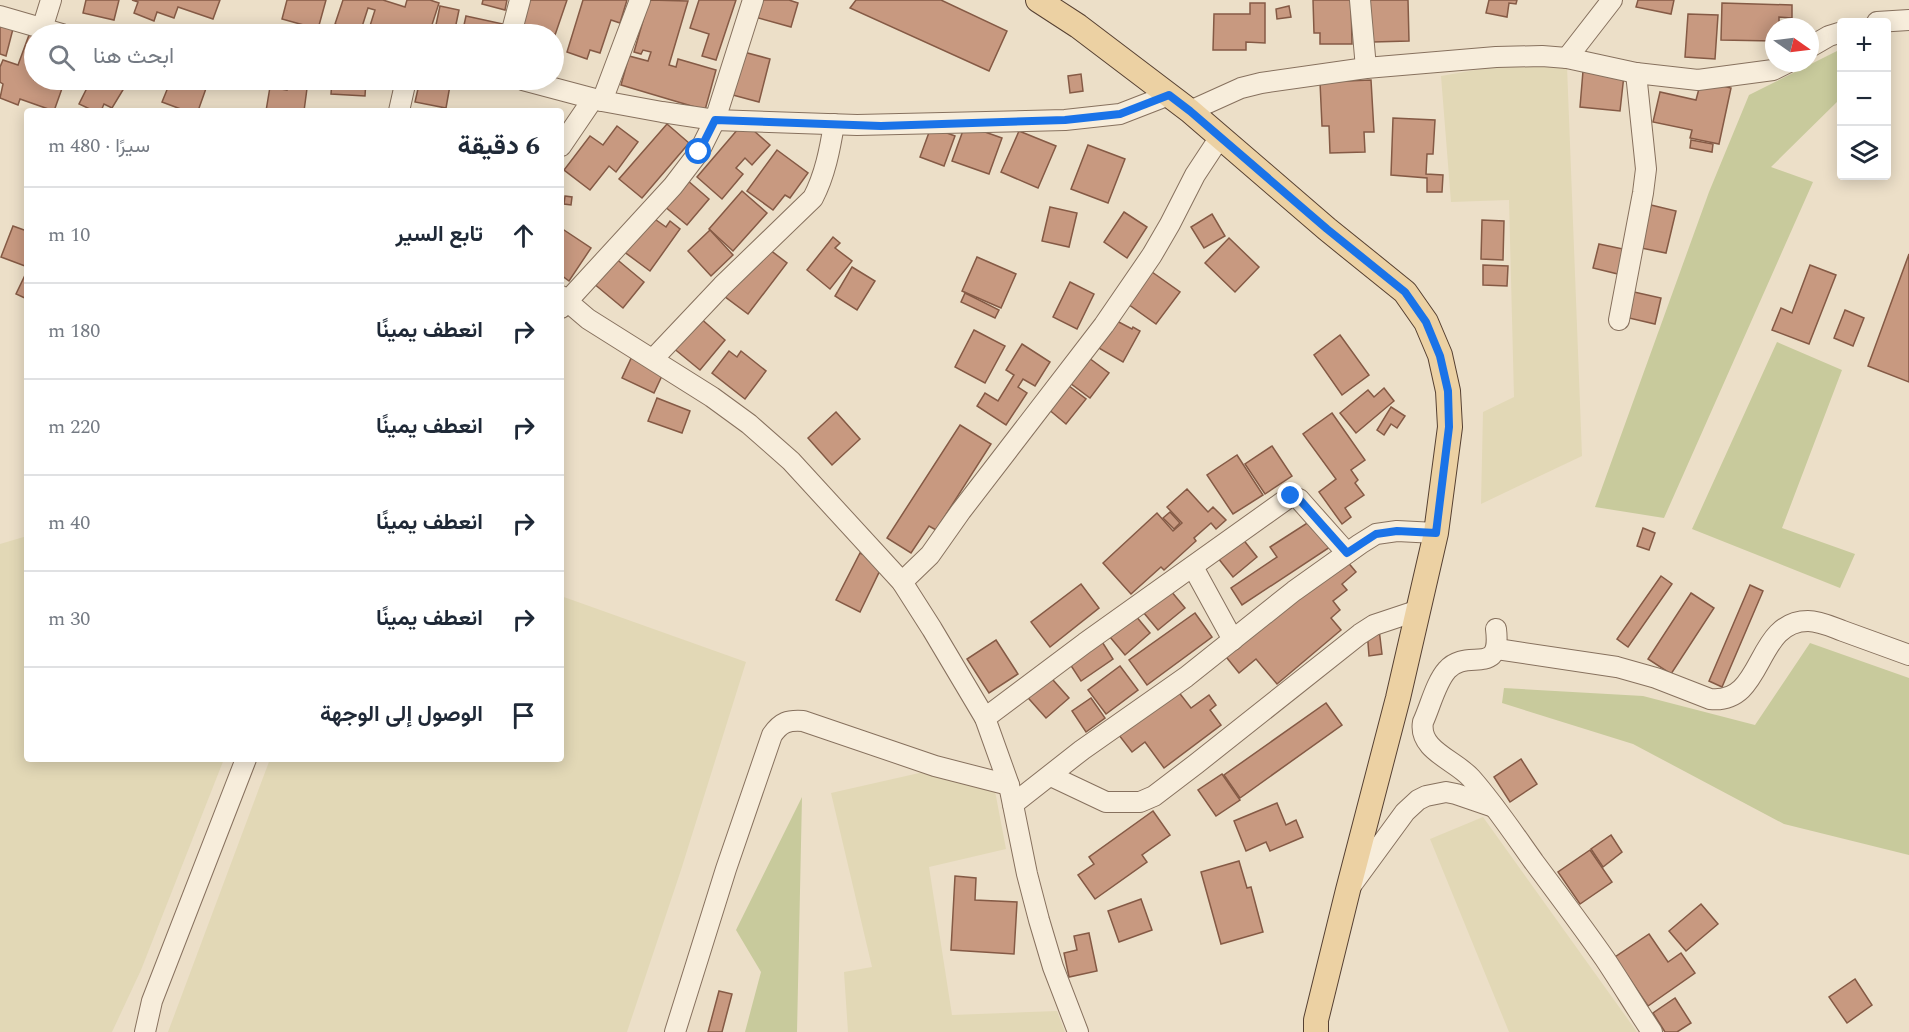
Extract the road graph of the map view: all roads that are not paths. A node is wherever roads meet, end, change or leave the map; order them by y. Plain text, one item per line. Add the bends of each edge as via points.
1 (51, 0) edge
2 (520, 0) edge
3 (640, 0) edge
4 (753, 0) edge
5 (1038, 0) edge
6 (1360, 0) edge
7 (1612, 0) edge
8 (0, 16) edge
9 (1909, 20) edge
10 (1891, 21) edge
11 (26, 24) edge
12 (44, 24) edge
13 (514, 24) edge
14 (1837, 34) edge
15 (1819, 42) edge
16 (1567, 58) junction
17 (1366, 69) junction
18 (1765, 71) edge
19 (1636, 73) junction
20 (404, 90) edge
21 (560, 90) edge
22 (1169, 95) junction
23 (597, 100) junction
24 (400, 108) edge
25 (1190, 111) junction
26 (715, 120) junction
27 (811, 123) junction
28 (834, 124) junction
29 (857, 125) junction
30 (1220, 137) junction
31 (564, 142) edge
32 (830, 152) junction
33 (564, 301) edge
34 (564, 303) edge
35 (1619, 320) dead end
36 (653, 359) junction
37 (1436, 533) junction
38 (1347, 553) junction
39 (1193, 567) junction
40 (902, 582) junction
41 (1419, 610) junction
42 (1496, 629) dead end
43 (1233, 640) junction
44 (1497, 649) junction
45 (1909, 654) edge
46 (985, 717) junction
47 (245, 762) edge
48 (1051, 776) junction
49 (1011, 795) junction
50 (1494, 807) junction
51 (1347, 890) junction
52 (146, 1032) edge
53 (675, 1032) edge
54 (1078, 1032) edge
55 (1316, 1032) edge
56 (1652, 1032) edge

1 - 12 street
2 - 13 street
3 - 23 street
4 - 26 street
5 - 22 main road
6 - 17 street
7 - 16 street
8 - 11 street
9 - 10 street
14 - 15 street
16 - 17 street via 1496,57
16 - 19 street
17 - 25 street via 1261,83
18 - 19 street via 1698,80
19 - 35 street via 1646,169
20 - 24 street
21 - 23 street
22 - 25 main road
22 - 29 street via 1120,114 1065,120
23 - 26 street
23 - 31 street
25 - 30 main road
26 - 27 street
26 - 33 street via 699,152 673,186
27 - 28 street
27 - 32 street
28 - 29 street
28 - 32 street
29 - 32 street
30 - 37 main road via 1405,292 1426,322 1440,356 1448,391 1449,427
30 - 40 street via 1152,255 1104,325 942,541
32 - 36 street via 813,198
34 - 36 street
36 - 40 street via 736,414 782,453
37 - 38 street via 1376,534
37 - 41 main road
38 - 39 street via 1299,499 1291,496
38 - 43 street
39 - 43 street
39 - 46 street
40 - 46 street
41 - 48 street via 1374,625 1360,634 1154,796 1140,802 1106,802
41 - 51 main road
42 - 44 street
43 - 48 street
44 - 45 street via 1617,667 1718,700 1741,691 1777,634 1798,622 1815,622
44 - 50 street via 1490,657 1458,663 1446,671 1422,729 1429,746 1459,766
46 - 49 street
47 - 52 street via 152,1001
48 - 49 street
49 - 53 street via 803,721 780,724 772,735 726,869
49 - 54 street via 1026,874 1053,967
50 - 51 street via 1446,792 1418,800
50 - 56 street via 1604,958
51 - 55 main road

